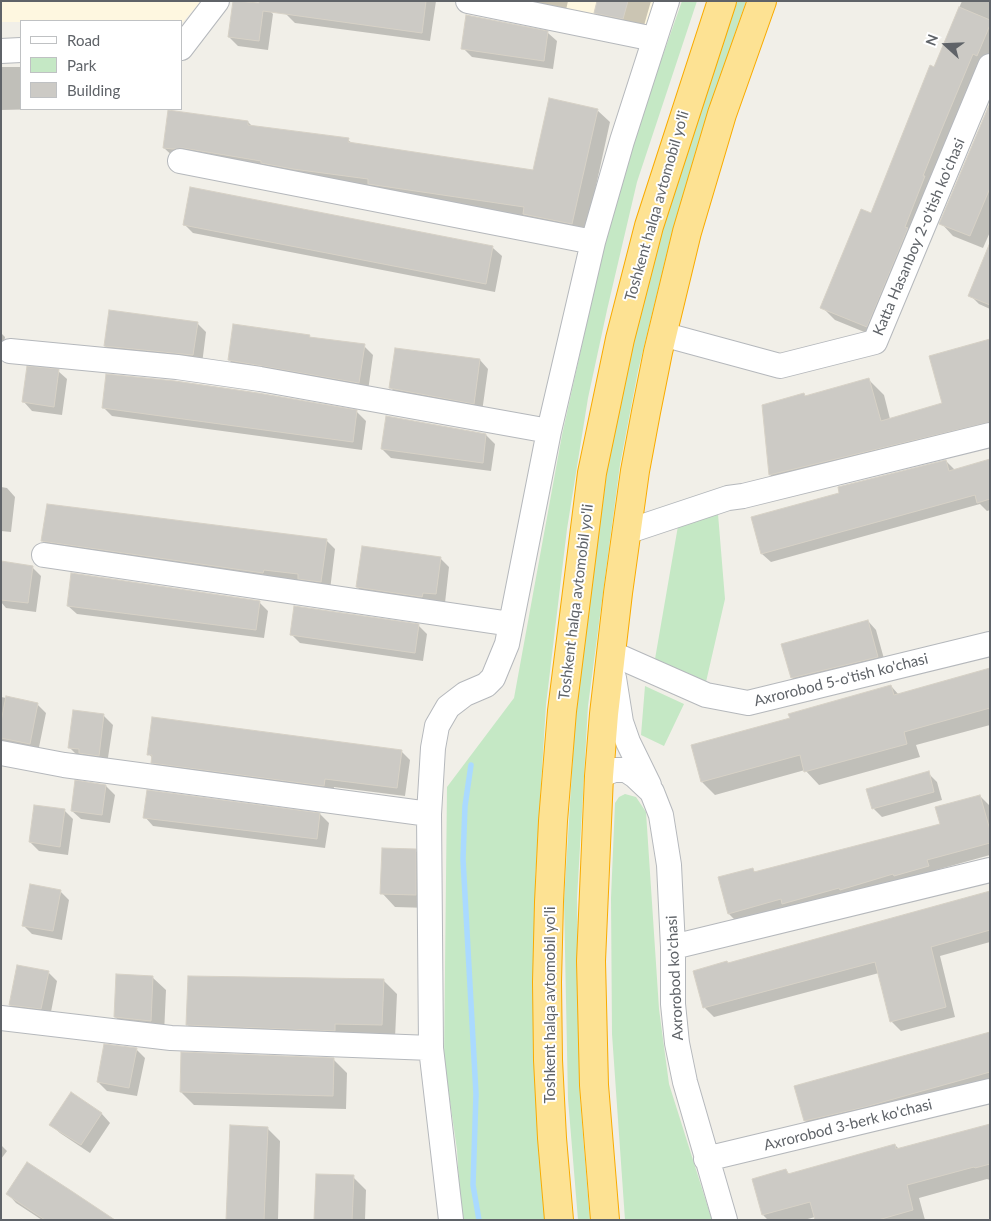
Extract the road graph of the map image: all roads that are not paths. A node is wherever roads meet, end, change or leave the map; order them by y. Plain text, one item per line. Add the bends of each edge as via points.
1 (217, 1) edge
2 (468, 1) edge
3 (667, 1) edge
4 (722, 1) edge
5 (762, 1) edge
6 (654, 38) junction
7 (182, 47) edge
8 (1, 50) edge
9 (20, 50) edge
10 (990, 66) edge
11 (180, 161) dead end
12 (593, 242) junction
13 (662, 334) junction
14 (10, 351) dead end
15 (549, 431) junction
16 (990, 435) edge
17 (626, 532) junction
18 (44, 556) dead end
19 (511, 624) junction
20 (990, 644) edge
21 (611, 654) junction
22 (1, 753) edge
23 (599, 776) junction
24 (652, 792) junction
25 (429, 814) junction
26 (990, 870) edge
27 (674, 947) junction
28 (1, 1018) edge
29 (431, 1048) junction
30 (990, 1091) edge
31 (706, 1160) junction
32 (451, 1220) edge
33 (559, 1220) edge
34 (604, 1220) edge
35 (725, 1220) edge

1 - 7 street
2 - 6 street
3 - 6 street
4 - 33 highway, Toshkent halqa avtomobil yo'li via 649,226 605,406 591,483 562,711 550,893 548,1060
5 - 13 highway via 704,173
6 - 12 street
8 - 9 street
10 - 13 street, Katta Hasanboy 2-o'tish ko'chasi via 875,342 780,366
11 - 12 street
12 - 15 street
13 - 17 highway via 639,446
14 - 15 street via 178,367
15 - 19 street
16 - 17 street via 728,498
17 - 21 highway
18 - 19 street
19 - 25 street via 507,644 493,678 486,685 457,699 437,726
20 - 21 street, Axrorobod 5-o'tish ko'chasi via 748,703 706,695
21 - 23 highway
21 - 24 street, Axrorobod ko'chasi via 621,722
22 - 25 street via 64,765
23 - 24 street, Axrorobod ko'chasi via 614,770 626,770
23 - 34 highway via 592,1014
24 - 27 street, Axrorobod ko'chasi via 661,815 670,865
25 - 29 street
26 - 27 street
27 - 31 street, Axrorobod ko'chasi via 673,1004 677,1043
28 - 29 street via 171,1038
29 - 32 street
30 - 31 street, Axrorobod 3-berk ko'chasi
31 - 35 street, Axrorobod ko'chasi

